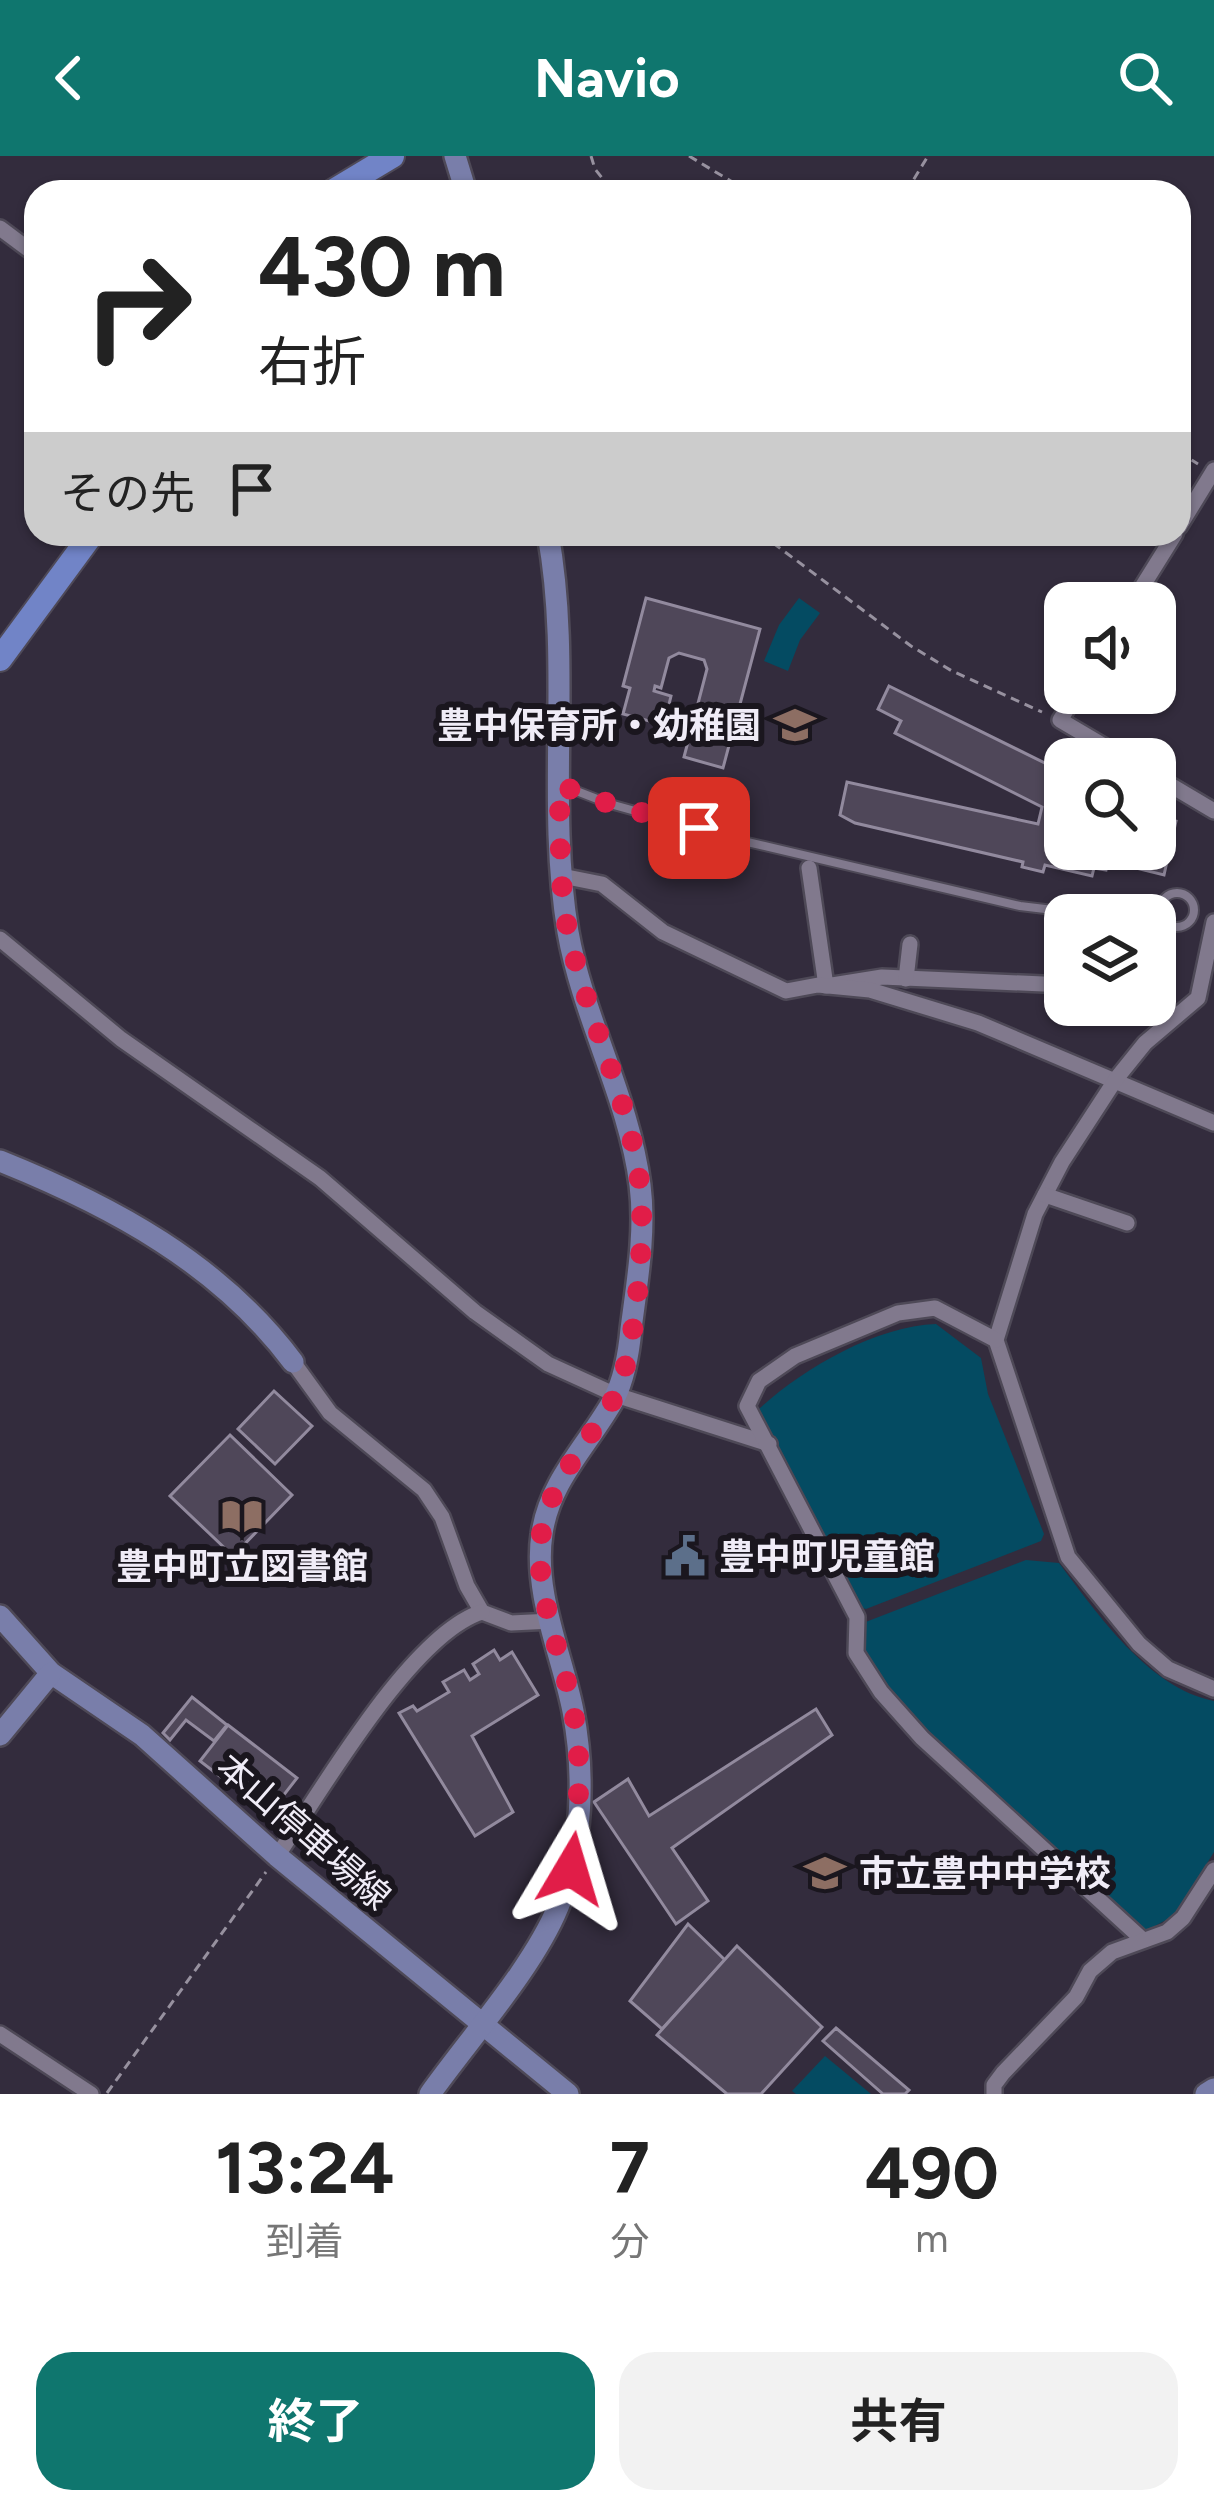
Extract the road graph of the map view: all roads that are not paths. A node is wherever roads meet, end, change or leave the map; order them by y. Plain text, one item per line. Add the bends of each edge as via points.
1 (392, 156) edge
2 (352, 180) edge
3 (1213, 471) edge
4 (1191, 508) edge
5 (83, 546) edge
6 (549, 546) edge
7 (1168, 546) edge
8 (1145, 582) edge
9 (0, 659) edge
10 (1064, 714) edge
11 (1090, 738) edge
12 (559, 785) junction
13 (1176, 788) edge
14 (1214, 811) edge
15 (809, 868) dead end
16 (562, 876) junction
17 (1044, 909) edge
18 (1160, 912) joint
19 (1214, 922) edge
20 (0, 939) edge
21 (910, 944) dead end
22 (906, 979) junction
23 (1044, 985) edge
24 (826, 986) junction
25 (1116, 1078) junction
26 (1214, 1123) edge
27 (0, 1161) edge
28 (1045, 1195) junction
29 (1127, 1223) dead end
30 (996, 1340) junction
31 (293, 1362) joint
32 (616, 1395) junction
33 (769, 1444) junction
34 (482, 1612) junction
35 (0, 1616) edge
36 (551, 1621) junction
37 (51, 1673) junction
38 (1214, 1690) edge
39 (0, 1735) edge
40 (277, 1856) junction
41 (1214, 1870) edge
42 (1207, 1895) edge
43 (1143, 1940) junction
44 (479, 2024) junction
45 (0, 2034) edge
46 (1214, 2089) edge
47 (91, 2094) edge
48 (430, 2094) edge
49 (568, 2094) edge
50 (994, 2094) edge
51 (1206, 2094) edge

1 - 2 main road
3 - 4 street
5 - 9 main road
6 - 12 street
7 - 8 street
10 - 11 street via 1060,720
12 - 16 street
12 - 17 lane via 743,841
13 - 14 street
15 - 24 street
16 - 24 street via 602,884 663,932 785,991
16 - 32 street via 568,934 640,1183 631,1335
18 - 18 lane via 1176,892 1195,909 1176,927
19 - 25 street via 1198,998
20 - 32 street via 121,1039 320,1178 475,1312 548,1364
21 - 22 street
22 - 23 street
22 - 24 street
24 - 25 street via 979,1023
25 - 26 street
25 - 28 street
27 - 31 street via 184,1255 266,1326
28 - 29 street
28 - 30 street
30 - 33 street via 934,1308 898,1313 795,1356 759,1381 747,1406
30 - 38 street via 1068,1557 1138,1644
31 - 34 street via 330,1413 424,1490
32 - 33 street
32 - 36 street via 548,1508 540,1567
33 - 43 street via 857,1617 856,1653 880,1692
34 - 36 street via 511,1623
34 - 40 street via 440,1635 402,1675
35 - 37 street, 本山停車場線
36 - 44 street via 580,1770 571,1869 534,1952
37 - 39 street
37 - 40 street, 本山停車場線 via 142,1735
40 - 44 street, 本山停車場線
41 - 42 street
42 - 43 street via 1167,1932
43 - 50 street via 1090,1971
44 - 48 street
44 - 49 street, 本山停車場線
45 - 47 street
46 - 51 street

